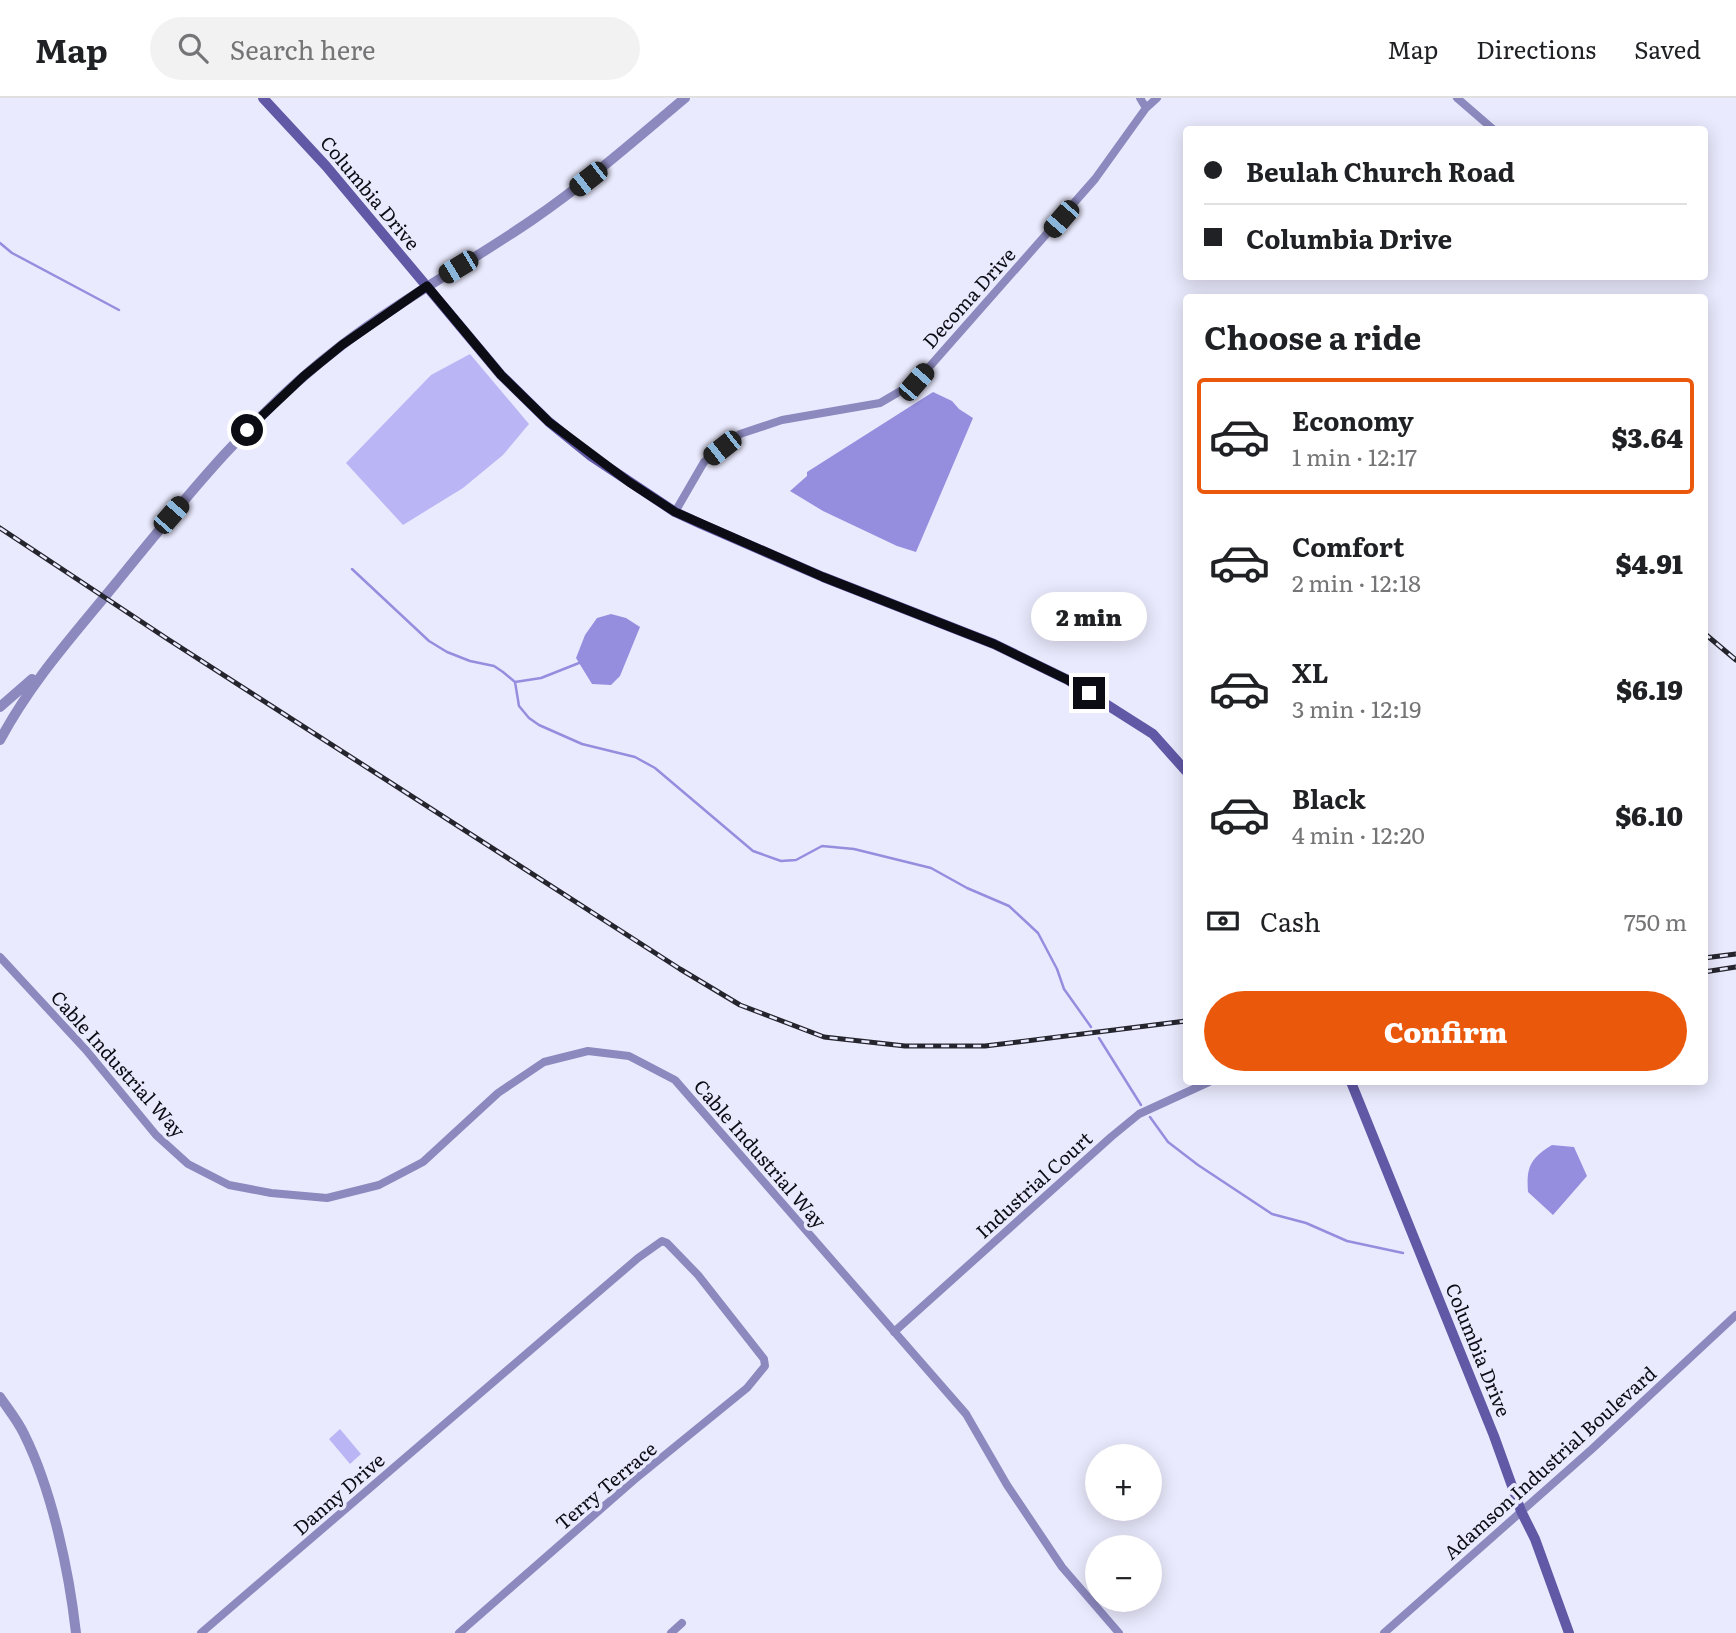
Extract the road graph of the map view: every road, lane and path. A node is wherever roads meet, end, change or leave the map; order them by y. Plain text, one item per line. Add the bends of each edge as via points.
1 (263, 98) edge
2 (685, 98) edge
3 (1140, 98) edge
4 (1157, 98) edge
5 (1457, 98) edge
6 (1146, 108) junction
7 (1489, 126) edge
8 (427, 286) junction
9 (675, 512) junction
10 (48, 665) junction
11 (0, 707) edge
12 (0, 740) edge
13 (1183, 768) edge
14 (0, 957) edge
15 (1202, 1085) edge
16 (1352, 1085) edge
17 (1736, 1315) edge
18 (894, 1332) junction
19 (764, 1359) joint
20 (0, 1398) edge
21 (1521, 1511) junction
22 (682, 1623) dead end
23 (76, 1633) edge
24 (201, 1633) edge
25 (459, 1633) edge
26 (671, 1633) edge
27 (1119, 1633) edge
28 (1384, 1633) edge
29 (1569, 1633) edge

1 - 8 main road, Columbia Drive
2 - 8 street via 542,213
3 - 6 street
4 - 6 street, Decoma Drive
5 - 7 street
6 - 9 street, Decoma Drive via 1095,179 916,382 880,403 782,420 740,434 704,462
8 - 9 main road, Columbia Drive via 501,375 549,422
8 - 10 street via 342,345 247,430
9 - 13 main road, Columbia Drive via 994,644 1068,680 1153,734
10 - 11 street
10 - 12 street via 20,702
14 - 18 street, Cable Industrial Way via 156,1135 188,1164 229,1185 271,1193 327,1198 379,1185 423,1162 498,1093 544,1062 588,1051 629,1056 675,1080
15 - 18 street, Industrial Court via 1139,1114
16 - 21 main road, Columbia Drive
17 - 21 street, Adamson Industrial Boulevard
18 - 27 street, Cable Industrial Way via 966,1415 1062,1567
19 - 24 street, Danny Drive via 683,1258 662,1241
19 - 25 street, Terry Terrace via 765,1366 747,1388
20 - 23 street via 24,1433 49,1502 71,1589
21 - 28 street, Adamson Industrial Boulevard
21 - 29 main road, Columbia Drive
22 - 26 street

